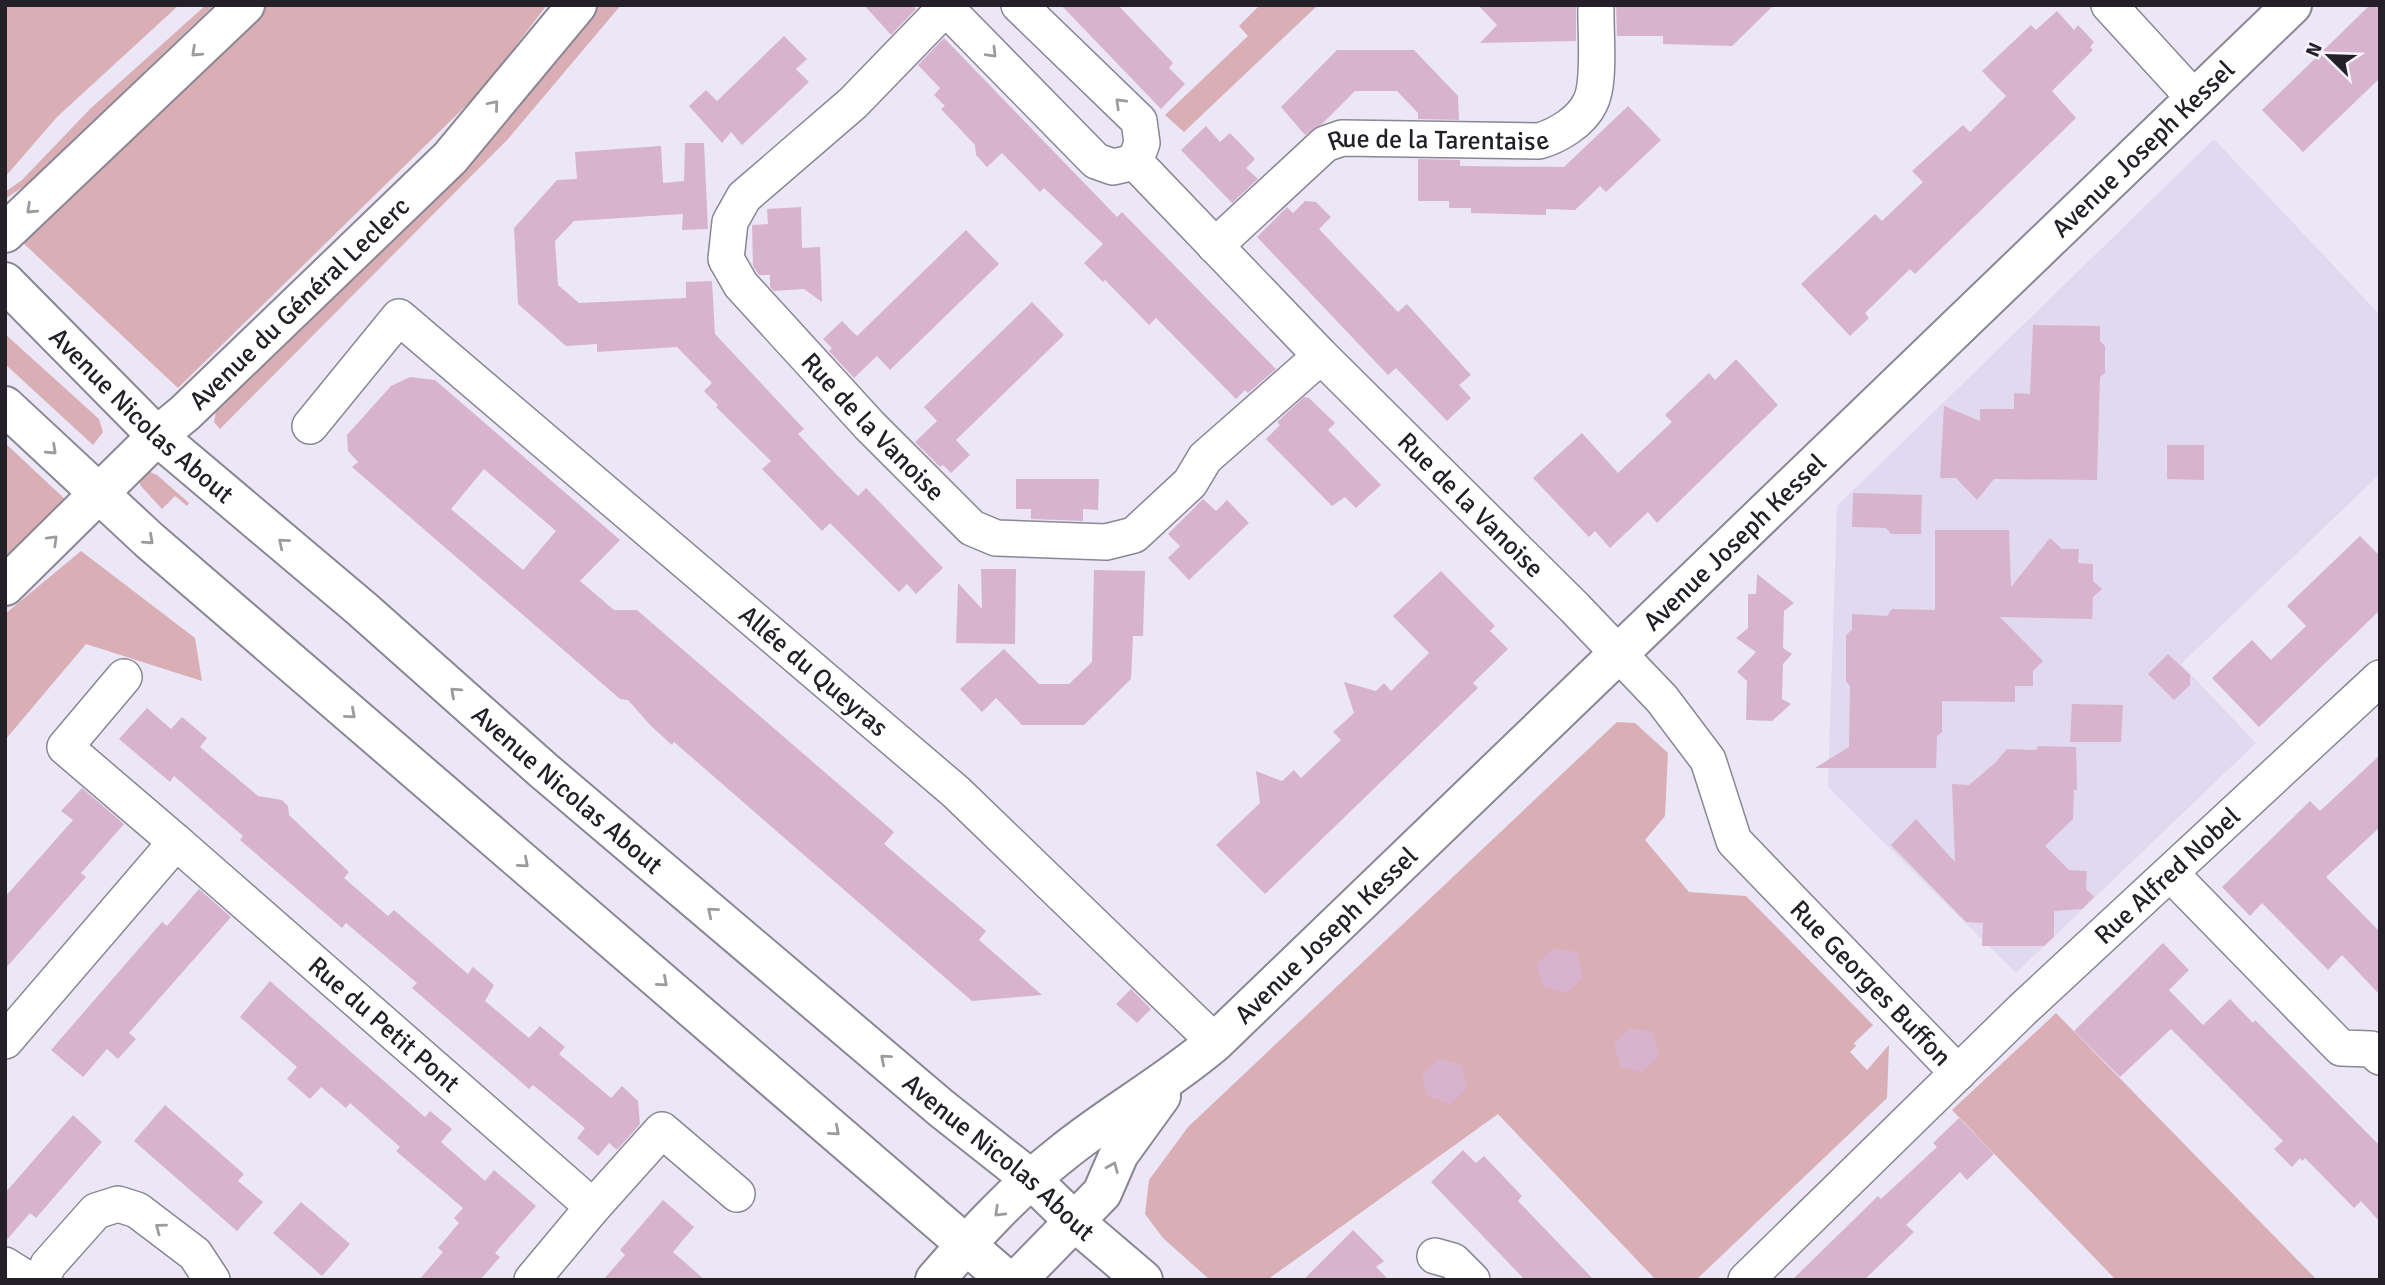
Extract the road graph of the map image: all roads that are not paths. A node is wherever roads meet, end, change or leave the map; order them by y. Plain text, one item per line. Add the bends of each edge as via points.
1 (245, 5) edge
2 (577, 5) edge
3 (1019, 5) edge
4 (1596, 5) edge
5 (2109, 5) edge
6 (2292, 5) edge
7 (946, 6) edge
8 (2195, 99) junction
9 (1135, 162) junction
10 (5, 233) edge
11 (1215, 246) junction
12 (5, 282) edge
13 (1321, 356) junction
14 (5, 406) edge
15 (310, 426) dead end
16 (157, 436) junction
17 (99, 494) junction
18 (5, 586) edge
19 (1618, 653) junction
20 (124, 677) dead end
21 (2380, 678) edge
22 (176, 842) junction
23 (2171, 874) junction
24 (5, 1041) edge
25 (1215, 1042) junction
26 (2380, 1057) edge
27 (1958, 1073) junction
28 (1176, 1076) junction
29 (1032, 1180) junction
30 (737, 1194) dead end
31 (593, 1207) junction
32 (924, 1208) junction
33 (1075, 1222) junction
34 (966, 1245) junction
35 (1435, 1256) dead end
36 (5, 1265) edge
37 (208, 1278) edge
38 (29, 1280) edge
39 (42, 1280) edge
40 (532, 1280) edge
41 (925, 1280) edge
42 (935, 1280) edge
43 (1007, 1280) edge
44 (1017, 1280) edge
45 (1143, 1280) edge
46 (1472, 1280) edge
47 (1746, 1280) edge

1 -> 10 main road
16 -> 2 main road, Avenue du Général Leclerc via 450,158
9 -> 3 street via 1142,143 1139,121
4 - 11 street, Rue de la Tarentaise via 1590,104 1559,135 1539,141 1342,138 1325,144
5 - 8 street
6 - 8 main road, Avenue Joseph Kessel
7 -> 9 street, Rue de la Vanoise via 1096,162 1113,167
7 - 13 street, Rue de la Vanoise via 853,103 744,197 730,222 726,259 741,285 870,426 972,528 996,538 1056,541 1106,542 1135,535 1190,483 1205,458
8 - 19 main road, Avenue Joseph Kessel
9 - 11 street, Rue de la Vanoise
11 - 13 street, Rue de la Vanoise
12 - 16 main road, Avenue Nicolas About
13 - 19 street, Rue de la Vanoise
14 -> 17 main road
15 - 25 street, Allée du Queyras via 399,317 956,793
16 - 17 main road, Avenue du Général Leclerc
29 -> 16 main road, Avenue Nicolas About via 543,770
18 -> 17 main road, Avenue du Général Leclerc
17 -> 32 main road
19 - 25 main road, Avenue Joseph Kessel
19 - 27 street, Rue Georges Buffon via 1662,699 1708,760 1734,841
20 - 22 street, Rue du Petit Pont via 65,747
21 - 23 street, Rue Alfred Nobel
22 - 24 street
22 - 31 street, Rue du Petit Pont
23 - 26 street via 2341,1048 2371,1049
23 - 27 street, Rue Alfred Nobel
25 - 28 main road, Avenue Joseph Kessel
27 - 47 street, Rue Georges Buffon
28 - 29 main road, Avenue Joseph Kessel via 1060,1155
33 -> 28 main road, Avenue Joseph Kessel via 1102,1193 1119,1154
29 - 33 main road, Avenue Nicolas About
29 -> 34 main road, Avenue Joseph Kessel
30 - 31 street via 662,1130
31 - 40 street
32 - 34 main road
32 - 41 main road
33 - 44 main road, Avenue Joseph Kessel
33 - 45 main road, Avenue Nicolas About
34 - 42 main road, Avenue Joseph Kessel
34 - 43 main road
35 - 46 street via 1453,1261
36 - 38 street
37 -> 39 street via 195,1254 136,1210 118,1204 96,1211 48,1265

